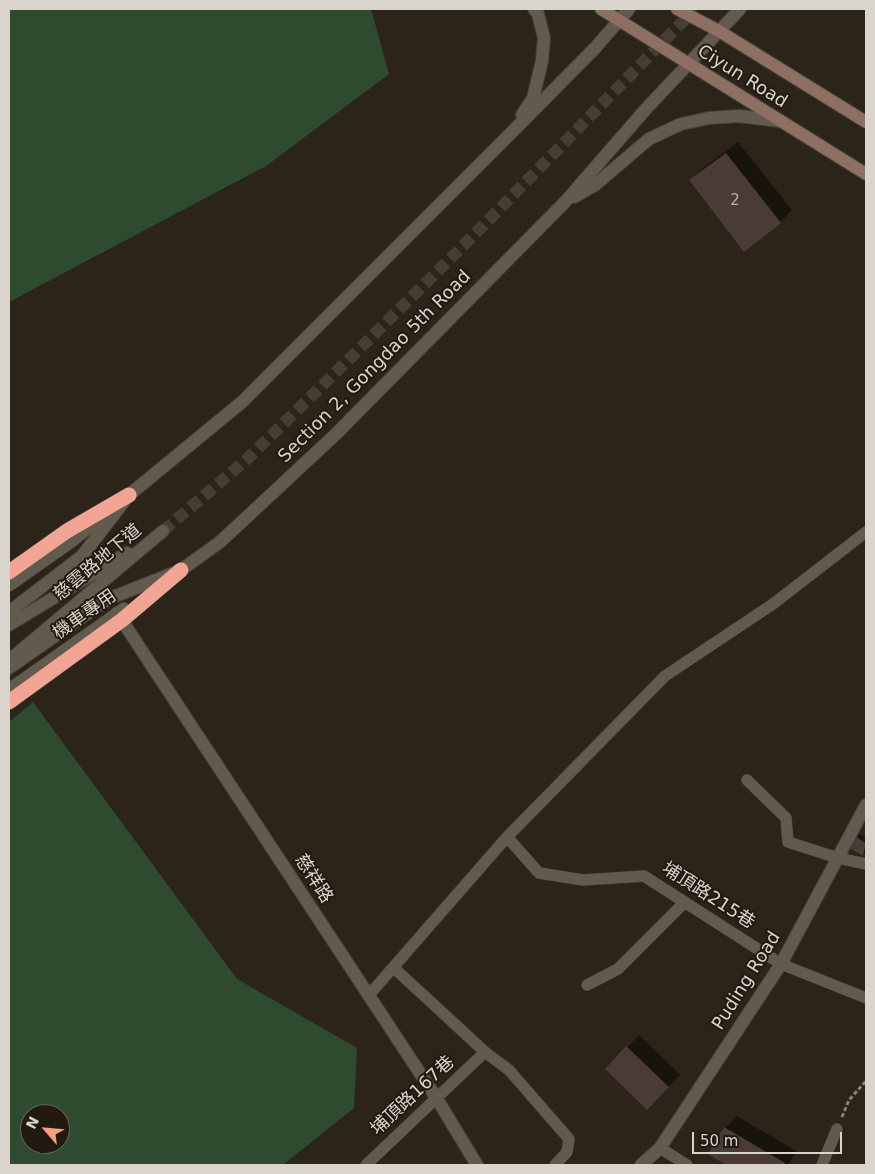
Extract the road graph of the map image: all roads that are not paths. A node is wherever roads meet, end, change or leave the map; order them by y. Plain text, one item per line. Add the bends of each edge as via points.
1 (534, 9) edge
2 (600, 9) edge
3 (629, 9) edge
4 (677, 9) edge
5 (740, 9) edge
6 (618, 19) junction
7 (719, 31) junction
8 (688, 64) junction
9 (779, 120) junction
10 (866, 122) edge
11 (511, 133) junction
12 (866, 174) edge
13 (565, 202) junction
14 (129, 495) junction
15 (866, 532) edge
16 (181, 570) junction
17 (9, 572) edge
18 (9, 586) edge
19 (9, 612) edge
20 (120, 617) junction
21 (9, 625) edge
22 (9, 660) edge
23 (9, 668) edge
24 (9, 689) edge
25 (9, 702) edge
26 (747, 780) dead end
27 (866, 805) edge
28 (507, 838) junction
29 (838, 858) junction
30 (866, 864) edge
31 (685, 902) junction
32 (781, 964) junction
33 (394, 968) junction
34 (587, 985) dead end
35 (369, 994) junction
36 (866, 998) edge
37 (485, 1052) junction
38 (438, 1099) junction
39 (837, 1129) road end
40 (660, 1148) junction
41 (366, 1165) edge
42 (477, 1165) edge
43 (555, 1165) edge
44 (641, 1165) edge
45 (687, 1165) edge
46 (822, 1165) edge

1 - 11 street via 544,38 542,60 533,98
2 - 6 main road, Ciyun Road
3 - 6 street
4 - 7 main road, Ciyun Road
5 - 7 street, Section 2, Gongdao 5th Road
6 - 8 main road, Ciyun Road
6 - 11 street via 595,48
7 - 8 street, Section 2, Gongdao 5th Road
7 - 10 main road, Ciyun Road
8 - 9 main road, Ciyun Road
8 - 13 street, Section 2, Gongdao 5th Road
9 - 12 main road, Ciyun Road
9 - 13 street via 739,116 681,124 649,139 595,186
11 - 14 street via 242,402
13 - 16 street, Section 2, Gongdao 5th Road via 336,434 220,542
14 - 17 highway via 67,531
14 - 18 lane via 73,541
14 - 19 street via 82,556
15 - 28 lane via 773,604 666,676
16 - 20 highway
16 - 23 street, Section 2, Gongdao 5th Road via 108,599
20 - 24 lane, 機車專用
20 - 25 highway
20 - 35 street, 慈祥路
21 - 22 street, 慈雲路地下道 via 163,531
26 - 29 lane via 786,818 788,842
27 - 29 street, Puding Road
28 - 31 lane, 埔頂路215巷 via 539,873 583,880 644,876
28 - 33 lane
29 - 30 lane
29 - 32 street, Puding Road
31 - 32 lane, 埔頂路215巷
31 - 34 lane via 618,969
32 - 36 lane, 埔頂路215巷
32 - 40 street, Puding Road
33 - 35 lane
33 - 37 lane
35 - 38 street, 慈祥路
37 - 38 lane, 埔頂路167巷
37 - 43 lane via 509,1070 569,1139 566,1152
38 - 41 lane, 埔頂路167巷
38 - 42 street, 慈祥路
39 - 46 lane
40 - 44 street, Puding Road
40 - 45 lane

